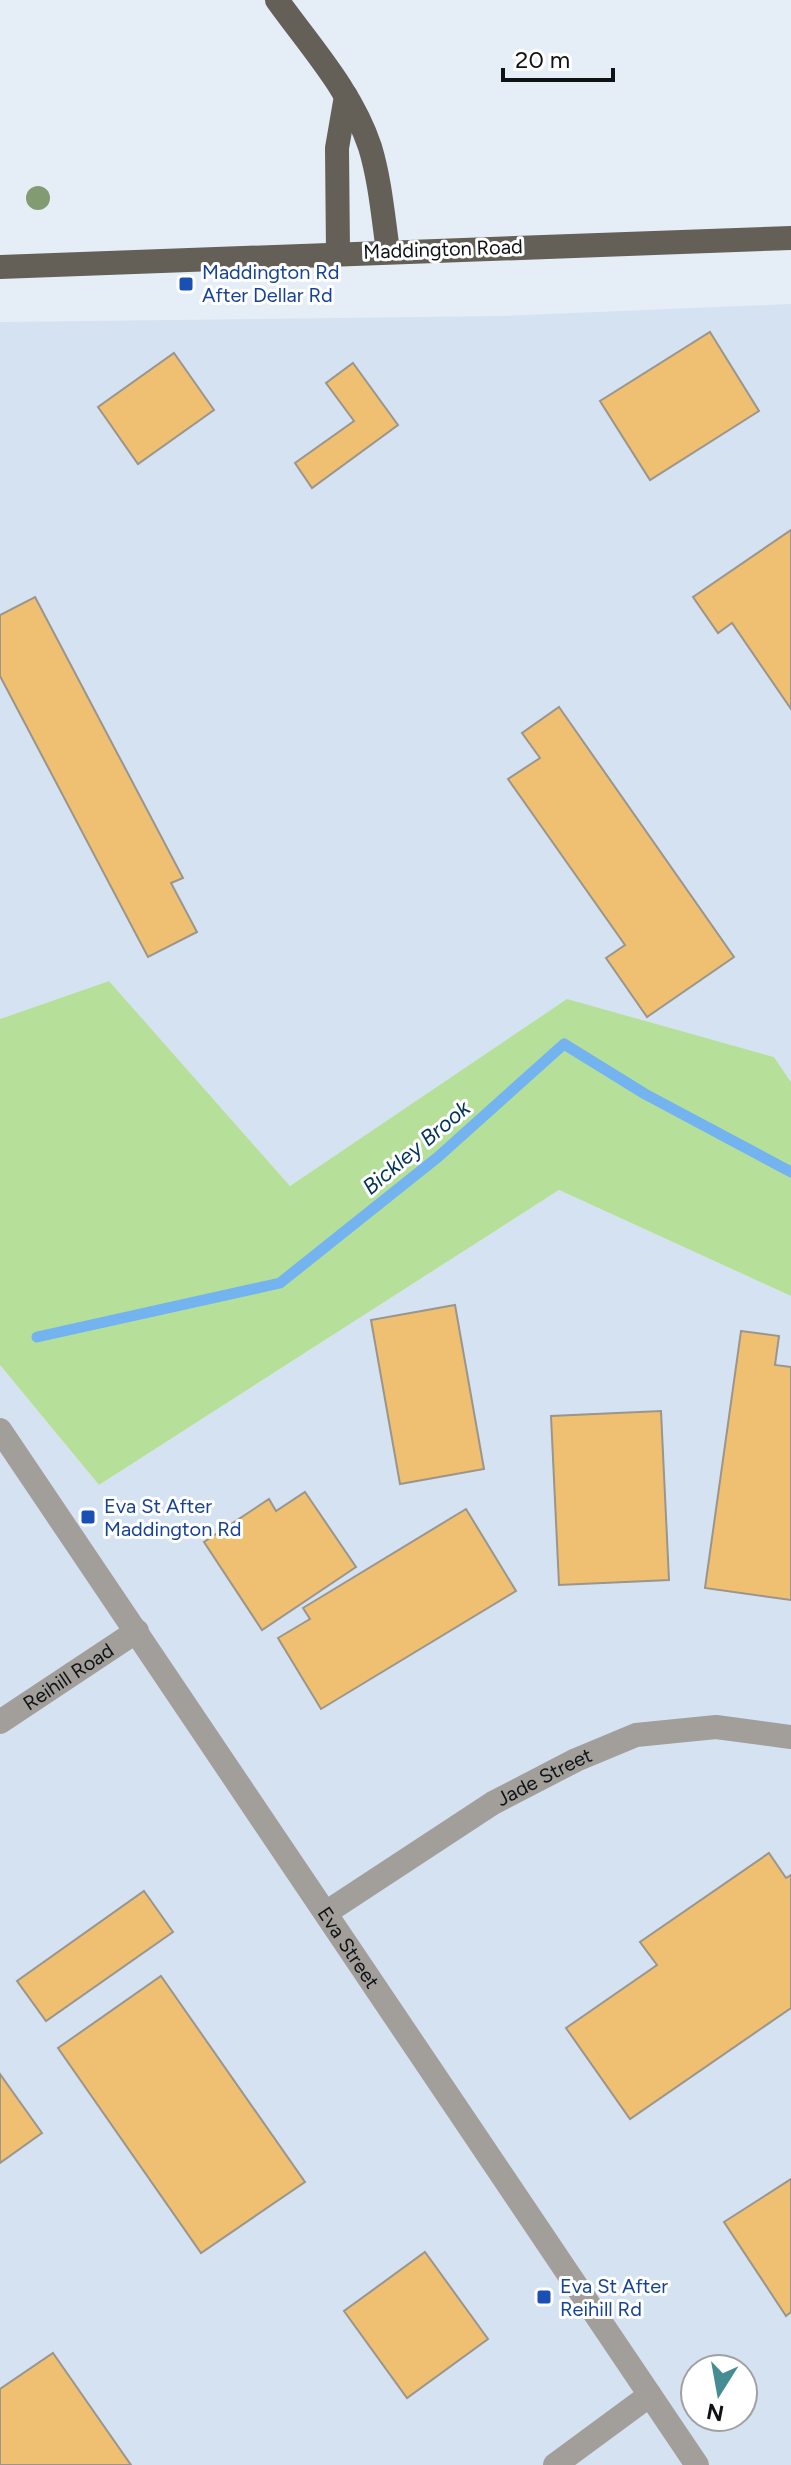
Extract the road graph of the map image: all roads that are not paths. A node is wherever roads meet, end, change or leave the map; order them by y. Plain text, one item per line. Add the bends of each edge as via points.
1 (277, 0) edge
2 (346, 96) junction
3 (791, 238) edge
4 (388, 251) junction
5 (338, 253) junction
6 (0, 267) edge
7 (0, 1430) edge
8 (137, 1631) junction
9 (0, 1722) edge
10 (791, 1737) edge
11 (327, 1912) junction
12 (650, 2395) junction
13 (555, 2465) edge
14 (697, 2465) edge

1 - 2 main road
2 - 4 main road via 369,145
2 - 5 main road via 337,148
3 - 4 main road, Maddington Road
4 - 5 main road, Maddington Road
5 - 6 main road, Maddington Road
7 - 8 street, Eva Street
8 - 9 street, Reihill Road
8 - 11 street, Eva Street
10 - 11 street, Jade Street via 716,1727 636,1735 493,1803
11 - 12 street, Eva Street
12 - 13 street
12 - 14 street, Eva Street

